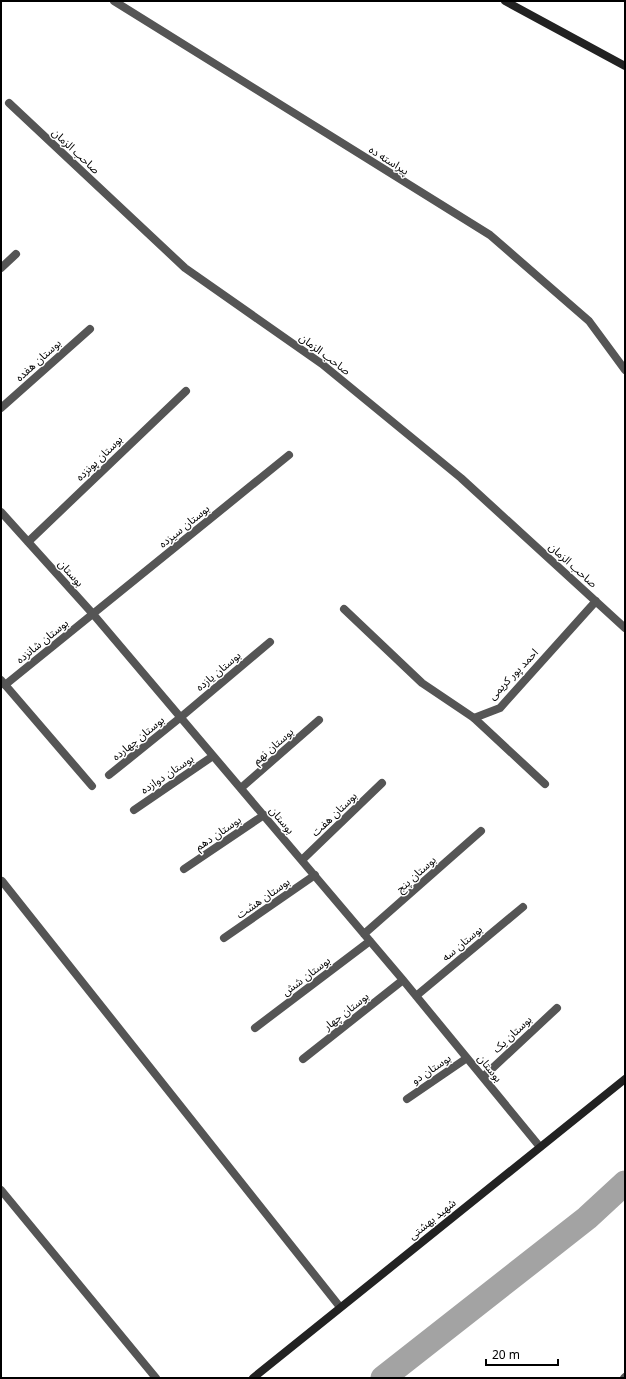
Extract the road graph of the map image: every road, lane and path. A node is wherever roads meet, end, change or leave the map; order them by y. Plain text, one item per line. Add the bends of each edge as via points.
1 (114, 1) edge
2 (505, 1) edge
3 (625, 66) edge
4 (9, 103) dead end
5 (16, 254) dead end
6 (1, 268) edge
7 (90, 329) dead end
8 (625, 370) edge
9 (186, 391) dead end
10 (1, 408) edge
11 (289, 455) dead end
12 (1, 512) edge
13 (28, 542) junction
14 (596, 601) junction
15 (344, 609) dead end
16 (93, 614) junction
17 (625, 628) edge
18 (270, 642) dead end
19 (3, 682) edge
20 (181, 717) junction
21 (474, 718) junction
22 (319, 720) dead end
23 (214, 756) junction
24 (108, 775) dead end
25 (382, 783) dead end
26 (545, 784) dead end
27 (92, 786) dead end
28 (241, 788) junction
29 (134, 810) dead end
30 (264, 815) junction
31 (481, 831) dead end
32 (302, 860) junction
33 (184, 869) dead end
34 (314, 875) junction
35 (2, 881) dead end
36 (523, 906) dead end
37 (364, 934) junction
38 (224, 938) dead end
39 (370, 941) junction
40 (403, 980) junction
41 (416, 996) junction
42 (557, 1008) dead end
43 (255, 1028) dead end
44 (467, 1058) junction
45 (303, 1059) dead end
46 (483, 1077) junction
47 (625, 1079) edge
48 (406, 1099) dead end
49 (540, 1147) junction
50 (1, 1190) edge
51 (340, 1307) junction
52 (156, 1378) edge
53 (253, 1378) edge

1 - 8 street, پیراسته ده via 490,236 589,322
2 - 3 main road
4 - 14 street, صاحب الزمان via 185,268 322,364 461,478
5 - 6 street
7 - 10 street, بوستان هفده
9 - 13 street, بوستان پونزده
11 - 16 street, بوستان سیزده
12 - 13 street, بوستان
13 - 16 street, بوستان
14 - 17 street, صاحب الزمان
14 - 21 street, احمد پور کریمی via 500,708
15 - 21 street via 422,683
16 - 19 street, بوستان شانزده
16 - 20 street, بوستان
18 - 20 street, بوستان یازده
19 - 27 street
20 - 23 street, بوستان
20 - 24 street, بوستان چهارده
21 - 26 street
22 - 28 street, بوستان نهم
23 - 28 street, بوستان
23 - 29 street, بوستان دوازده
25 - 32 street, بوستان هفت
28 - 30 street, بوستان
30 - 32 street, بوستان
30 - 33 street, بوستان دهم
31 - 37 street, بوستان پنج
32 - 34 street, بوستان
34 - 37 street, بوستان
34 - 38 street, بوستان هشت
35 - 51 street
36 - 41 street, بوستان سه
37 - 39 street, بوستان
39 - 40 street, بوستان
39 - 43 street, بوستان شش
40 - 41 street, بوستان
40 - 45 street, بوستان چهار
41 - 44 street, بوستان
42 - 46 street, بوستان یک
44 - 46 street, بوستان
44 - 48 street, بوستان دو
46 - 49 street, بوستان
47 - 49 main road, شهید بهشتی
49 - 51 main road, شهید بهشتی
50 - 52 street
51 - 53 main road, شهید بهشتی

